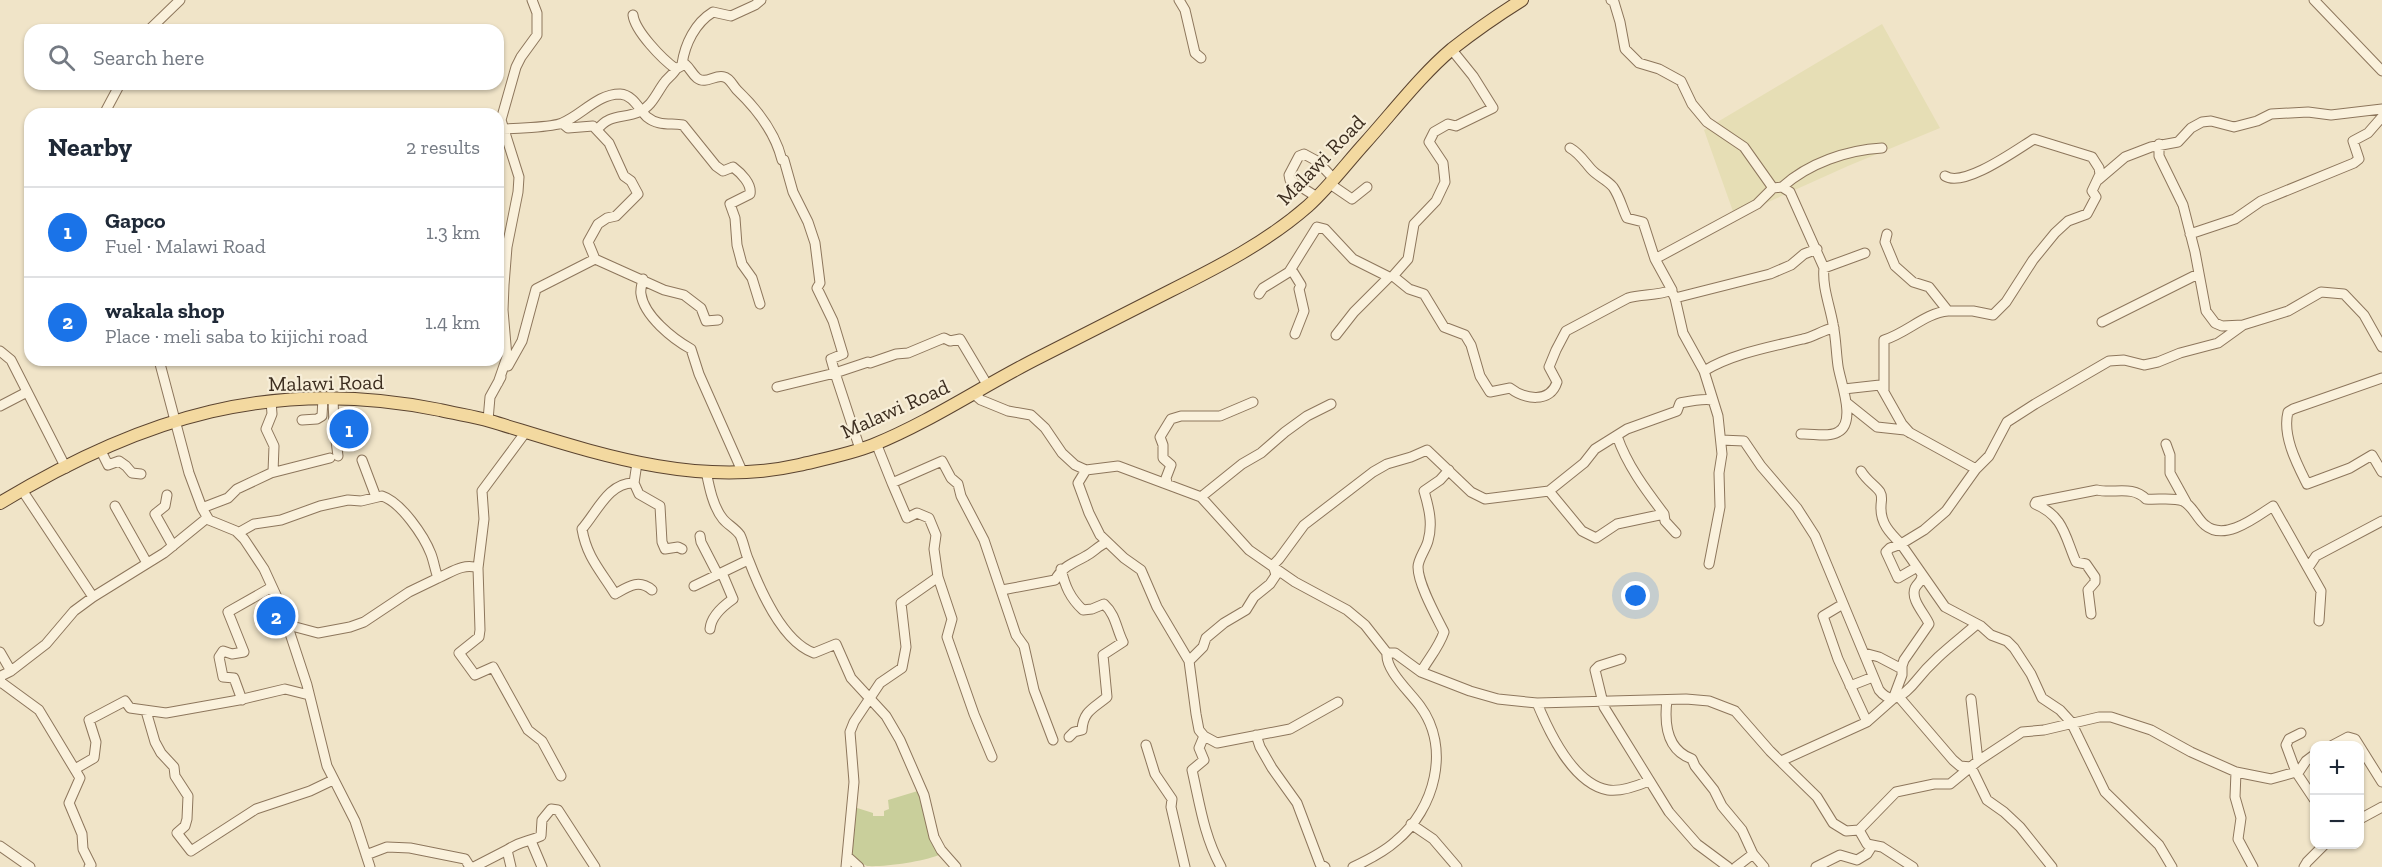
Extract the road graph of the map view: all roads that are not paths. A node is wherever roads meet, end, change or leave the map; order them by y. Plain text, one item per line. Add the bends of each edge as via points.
1 (180, 0) edge
2 (532, 0) edge
3 (761, 0) edge
4 (1179, 0) edge
5 (1522, 0) edge
6 (1611, 0) edge
7 (2314, 0) edge
8 (633, 15) dead end
9 (155, 24) edge
10 (1452, 50) junction
11 (1201, 57) dead end
12 (679, 67) junction
13 (2382, 71) edge
14 (117, 90) edge
15 (107, 108) edge
16 (504, 109) edge
17 (2382, 109) edge
18 (643, 110) junction
19 (2382, 117) edge
20 (562, 123) junction
21 (504, 129) edge
22 (597, 130) junction
23 (504, 137) edge
24 (2159, 144) junction
25 (1570, 148) dead end
26 (1882, 148) dead end
27 (1945, 176) dead end
28 (1332, 181) junction
29 (2094, 183) junction
30 (1367, 187) dead end
31 (1778, 187) junction
32 (1317, 197) junction
33 (1887, 234) dead end
34 (2190, 234) junction
35 (1817, 249) junction
36 (1865, 253) dead end
37 (595, 259) junction
38 (1655, 259) junction
39 (1824, 268) junction
40 (1288, 272) junction
41 (2198, 274) junction
42 (1391, 276) junction
43 (643, 279) junction
44 (504, 285) edge
45 (1259, 294) dead end
46 (1674, 294) junction
47 (760, 304) dead end
48 (1948, 310) junction
49 (718, 320) dead end
50 (504, 322) edge
51 (2102, 322) dead end
52 (2243, 325) junction
53 (1834, 328) junction
54 (1295, 334) dead end
55 (1336, 335) dead end
56 (2382, 347) edge
57 (0, 351) edge
58 (160, 366) edge
59 (504, 366) edge
60 (504, 366) edge
61 (1704, 371) junction
62 (835, 373) junction
63 (2382, 378) edge
64 (498, 383) junction
65 (988, 386) junction
66 (777, 387) dead end
67 (1844, 389) junction
68 (1884, 390) junction
69 (27, 392) junction
70 (974, 394) junction
71 (328, 398) junction
72 (1713, 400) junction
73 (271, 401) junction
74 (1253, 402) dead end
75 (1847, 403) junction
76 (1331, 404) dead end
77 (0, 406) edge
78 (302, 420) dead end
79 (488, 420) junction
80 (174, 421) junction
81 (525, 433) junction
82 (1910, 433) junction
83 (1801, 434) dead end
84 (1617, 436) junction
85 (1721, 440) junction
86 (876, 444) junction
87 (2166, 444) dead end
88 (100, 449) junction
89 (860, 449) junction
90 (362, 460) dead end
91 (638, 463) junction
92 (66, 468) junction
93 (1976, 469) junction
94 (1086, 470) junction
95 (1449, 470) junction
96 (706, 471) junction
97 (742, 471) junction
98 (1860, 471) dead end
99 (273, 472) junction
100 (2382, 472) edge
101 (141, 474) dead end
102 (634, 483) junction
103 (892, 483) junction
104 (1167, 483) junction
105 (22, 490) junction
106 (1549, 491) junction
107 (167, 495) dead end
108 (376, 497) junction
109 (1201, 497) junction
110 (2186, 502) junction
111 (0, 503) edge
112 (115, 506) dead end
113 (202, 508) junction
114 (1664, 514) junction
115 (207, 518) junction
116 (2382, 521) edge
117 (238, 533) junction
118 (1676, 533) dead end
119 (700, 536) dead end
120 (1107, 542) junction
121 (1901, 544) junction
122 (173, 546) junction
123 (704, 546) junction
124 (748, 560) junction
125 (147, 563) junction
126 (1708, 564) dead end
127 (1273, 565) junction
128 (1917, 567) junction
129 (478, 568) junction
130 (2308, 568) junction
131 (1061, 569) junction
132 (719, 573) junction
133 (1922, 576) junction
134 (938, 577) junction
135 (438, 578) junction
136 (272, 586) junction
137 (694, 586) dead end
138 (652, 590) dead end
139 (1002, 590) junction
140 (93, 597) junction
141 (1844, 604) junction
142 (2091, 614) dead end
143 (2319, 621) dead end
144 (1977, 624) junction
145 (288, 625) junction
146 (710, 629) dead end
147 (0, 652) edge
148 (1387, 653) junction
149 (1864, 653) junction
150 (1621, 659) dead end
151 (1189, 661) junction
152 (1902, 666) junction
153 (11, 671) junction
154 (1421, 672) junction
155 (1873, 676) junction
156 (1, 683) edge
157 (1850, 686) junction
158 (309, 695) junction
159 (1896, 698) junction
160 (871, 699) junction
161 (1971, 699) dead end
162 (242, 700) junction
163 (1667, 700) junction
164 (1604, 701) junction
165 (1338, 702) dead end
166 (1537, 703) junction
167 (146, 711) junction
168 (1867, 722) junction
169 (2071, 722) junction
170 (2301, 733) dead end
171 (1256, 735) junction
172 (1204, 736) junction
173 (1069, 737) dead end
174 (1053, 740) dead end
175 (2340, 741) edge
176 (2356, 741) edge
177 (1146, 745) dead end
178 (2364, 753) edge
179 (992, 757) dead end
180 (2310, 758) edge
181 (1781, 761) junction
182 (1974, 764) junction
183 (75, 769) junction
184 (2236, 772) junction
185 (2297, 773) junction
186 (561, 776) dead end
187 (333, 780) junction
188 (1649, 781) junction
189 (2382, 782) edge
190 (2311, 795) edge
191 (2382, 807) edge
192 (2364, 817) edge
193 (1412, 824) junction
194 (1859, 830) junction
195 (531, 841) junction
196 (0, 846) edge
197 (1872, 846) junction
198 (2320, 849) edge
199 (507, 850) junction
200 (1753, 854) junction
201 (366, 855) junction
202 (847, 862) edge
203 (30, 867) edge
204 (89, 867) edge
205 (370, 867) edge
206 (472, 867) edge
207 (511, 867) edge
208 (542, 867) edge
209 (595, 867) edge
210 (859, 867) edge
211 (956, 867) edge
212 (1185, 867) edge
213 (1221, 867) edge
214 (1324, 867) edge
215 (1353, 867) edge
216 (1457, 867) edge
217 (1728, 867) edge
218 (1736, 867) edge
219 (1764, 867) edge
220 (1816, 867) edge
221 (1913, 867) edge
222 (2052, 867) edge
223 (2172, 867) edge
224 (2253, 867) edge
225 (2304, 867) edge

1 - 9 street
2 - 16 street via 537,13 537,35 521,57
3 - 12 street via 731,16 713,12 706,17 689,41
4 - 11 street via 1195,53
5 - 10 main road, Malawi Road
6 - 31 street via 1625,49 1639,63 1682,81 1692,104 1707,122 1744,147
7 - 13 street
8 - 12 street via 638,29 668,64
10 - 28 main road, Malawi Road
10 - 42 street via 1493,108 1434,132 1429,142 1443,163 1445,182 1436,201 1414,224 1408,259
12 - 18 street
12 - 62 street via 688,66 698,79 728,79 776,140 815,243 820,283 817,288 843,354 831,359
14 - 15 street
17 - 24 street via 2331,115 2271,114 2234,127 2211,121 2191,128 2178,142
18 - 20 street via 621,94 594,102
18 - 22 street via 616,116
18 - 47 street via 646,116 662,124 683,125 721,170 733,167 746,180 752,193 730,204 742,264 752,278
19 - 34 street via 2368,133 2352,141 2359,159 2354,163 2261,201 2235,219
20 - 21 street
20 - 22 street via 568,128 589,126
22 - 37 street via 609,143 624,176 638,194 594,231 588,242
23 - 44 street via 519,177
24 - 29 street via 2125,157
24 - 34 street via 2159,156 2183,205
25 - 38 street via 1613,188 1627,218 1643,222
26 - 31 street via 1853,151 1808,167
27 - 29 street via 1954,180 1965,177 2034,138 2092,157 2100,174
28 - 30 street via 1352,199
28 - 32 main road, Malawi Road
28 - 32 street via 1317,161 1304,154 1299,156 1290,180
29 - 48 street via 2096,197 2087,214 2068,221 2055,233 1996,313
31 - 35 street via 1790,192
31 - 38 street via 1757,204
32 - 65 main road, Malawi Road via 1262,241
33 - 48 street via 1885,242 1895,267 1913,282 1929,287
34 - 41 street
35 - 39 street
35 - 46 street via 1770,274
36 - 39 street
37 - 43 street
37 - 64 street via 537,289 522,341
38 - 46 street
39 - 53 street
40 - 42 street via 1317,227 1325,229 1353,259
40 - 45 street
40 - 54 street via 1301,285 1304,311
41 - 51 street
41 - 52 street via 2209,318 2223,326
42 - 46 street via 1424,294 1444,327 1465,335 1490,392 1510,388 1518,395 1535,398 1556,385 1550,367 1566,332 1628,298
42 - 55 street
43 - 49 street via 694,301 706,321
43 - 97 street via 641,294 652,317 669,335 692,349 699,374
46 - 61 street via 1683,333
48 - 68 street via 1937,311 1884,340
50 - 60 street
52 - 56 street via 2288,311 2321,292 2344,294 2364,315
52 - 93 street via 2218,343 2158,362 2124,360 2097,366 2007,422 1989,456
53 - 61 street via 1733,357
53 - 67 street
57 - 69 street via 11,360
58 - 80 street
59 - 64 street
61 - 72 street
62 - 65 street via 908,353 944,338 960,339
62 - 66 street
62 - 89 street
63 - 100 street via 2293,409 2285,422 2295,463 2307,484 2372,455
64 - 79 street via 490,397
65 - 70 main road, Malawi Road
67 - 68 street via 1876,384
67 - 75 street
68 - 82 street
69 - 77 street
69 - 92 street
70 - 86 main road, Malawi Road
70 - 94 street via 1008,411 1031,415 1062,453
71 - 73 main road, Malawi Road
71 - 78 street via 322,416
71 - 79 main road, Malawi Road via 409,404
71 - 99 street via 334,426 334,457
72 - 84 street via 1683,401 1677,411
72 - 85 street
73 - 80 main road, Malawi Road
73 - 99 street via 272,414 266,429 274,446
74 - 104 street via 1220,416 1171,419 1160,437 1163,458 1171,465
75 - 82 street via 1877,427
75 - 83 street via 1846,417 1838,432
76 - 109 street via 1293,427
79 - 81 main road, Malawi Road
80 - 88 main road, Malawi Road
80 - 113 street
81 - 91 main road, Malawi Road
81 - 129 street via 482,492 484,519
82 - 93 street
84 - 106 street via 1595,449
84 - 114 street via 1636,476
85 - 126 street via 1720,507
85 - 141 street via 1744,441 1797,508 1815,536
86 - 89 main road, Malawi Road
86 - 103 street
87 - 110 street via 2170,473
88 - 92 main road, Malawi Road
88 - 101 street via 108,465 119,461 132,473
89 - 97 main road, Malawi Road via 793,466
90 - 108 street
91 - 96 main road, Malawi Road
91 - 102 street
92 - 105 main road, Malawi Road
93 - 121 street via 1936,521
94 - 104 street via 1118,466
94 - 120 street via 1079,487 1100,536
95 - 106 street via 1485,500
95 - 127 street via 1427,450 1387,464 1304,525
95 - 154 street via 1424,491 1430,525 1418,566 1425,592 1444,632
96 - 97 main road, Malawi Road
96 - 124 street via 723,519 741,537
98 - 121 street via 1880,492 1886,529
99 - 113 street
102 - 123 street via 639,494 660,506 665,549
102 - 138 street via 613,489 582,529 594,565 615,594 636,583
103 - 134 street via 907,518 917,513 929,518 936,535
103 - 139 street via 942,461 958,484
104 - 109 street
105 - 111 main road, Malawi Road
105 - 140 street
106 - 114 street via 1582,531 1596,538 1617,524
107 - 122 street via 165,506 155,514
108 - 117 street via 320,506 281,520 254,524
108 - 135 street via 387,498 416,528 431,554
109 - 127 street via 1249,550
110 - 130 street via 2206,527 2218,531 2230,530 2273,506
110 - 142 street via 2146,499 2132,490 2097,490 2035,502 2062,526 2076,562 2086,564 2095,577 2088,590
112 - 125 street
113 - 115 street
114 - 118 street
115 - 117 street
115 - 122 street
116 - 130 street via 2316,556
117 - 136 street
119 - 123 street
120 - 131 street
120 - 151 street via 1141,570 1157,607
121 - 128 street
121 - 128 street via 1886,552 1898,578
122 - 125 street
123 - 132 street
124 - 132 street
124 - 160 street via 793,640 814,652 836,644 851,678
125 - 140 street
127 - 148 street via 1295,582 1347,609
127 - 151 street via 1276,575 1270,584 1246,610 1206,638
128 - 133 street
129 - 135 street via 456,569
129 - 186 street via 479,637 459,654 475,675 493,667 528,730 542,741
130 - 143 street via 2321,591
131 - 139 street via 1055,580
131 - 173 street via 1065,586 1076,604 1083,610 1107,606 1123,642 1103,655 1107,697 1089,711 1082,730
132 - 137 street
132 - 146 street via 734,599 722,608
133 - 144 street via 1945,607
133 - 152 street via 1914,593 1929,624
134 - 160 street via 901,603 906,647 902,668 880,683
134 - 179 street via 952,619 947,637
135 - 145 street via 350,627 318,633
136 - 145 street
136 - 162 street via 228,612 244,652 223,651 219,657 223,676 234,678
139 - 174 street
140 - 153 street via 46,644
141 - 149 street
141 - 157 street via 1823,616
144 - 159 street via 1929,663 1912,686
144 - 169 street via 2014,648 2042,698
145 - 158 street
147 - 153 street
148 - 154 street via 1395,653
148 - 193 street via 1392,669 1426,716 1437,747 1436,776 1424,809
149 - 152 street
149 - 155 street
150 - 164 street via 1594,669
151 - 172 street via 1199,730
152 - 159 street
153 - 156 street via 1,676
154 - 166 street via 1490,697
155 - 157 street
155 - 159 street via 1885,696
156 - 183 street via 39,710
157 - 168 street
158 - 162 street via 285,689
158 - 187 street
159 - 168 street
159 - 182 street via 1960,766
160 - 202 street via 850,732 854,782
160 - 211 street via 900,740 921,788 934,837
161 - 182 street
162 - 167 street via 183,712
163 - 164 street
163 - 181 street via 1704,700 1731,709
163 - 200 street via 1665,716 1673,745 1680,755 1692,759 1742,830
164 - 166 street
164 - 188 street
165 - 171 street via 1290,729
166 - 188 street via 1559,751 1588,782 1608,790
167 - 183 street via 130,708 125,701 89,720 96,742 94,758
167 - 187 street via 155,742 174,767 175,776 188,796 185,826 177,833 191,851 256,808
168 - 181 street
169 - 182 street via 2022,732
169 - 184 street via 2111,717 2151,730
169 - 223 street via 2105,792 2159,845
170 - 185 street via 2286,746
171 - 172 street via 1217,743
171 - 214 street via 1272,768 1297,803
172 - 213 street via 1198,748 1204,760 1192,770 1205,831
175 - 176 street via 2348,737
177 - 212 street via 1155,774 1172,799
178 - 189 street
180 - 185 street
181 - 194 street via 1817,797 1833,823 1846,831
182 - 194 street via 1950,784 1896,792
182 - 222 street via 1987,800 2020,827
183 - 204 street via 80,778 69,803 82,834
184 - 185 street via 2271,779
184 - 224 street via 2235,797 2241,818 2238,839
185 - 190 street
187 - 201 street via 355,821
188 - 217 street via 1697,844
191 - 192 street
193 - 215 street via 1397,840
193 - 216 street via 1433,839
194 - 197 street
195 - 199 street via 519,842
195 - 208 street
195 - 209 street via 541,836 542,820 551,809 558,810
196 - 203 street
197 - 220 street via 1857,860 1840,855
197 - 221 street via 1882,847
198 - 225 street
199 - 206 street
199 - 207 street
200 - 218 street
200 - 219 street
201 - 205 street
201 - 206 street via 387,847 410,848 465,859
202 - 210 street

